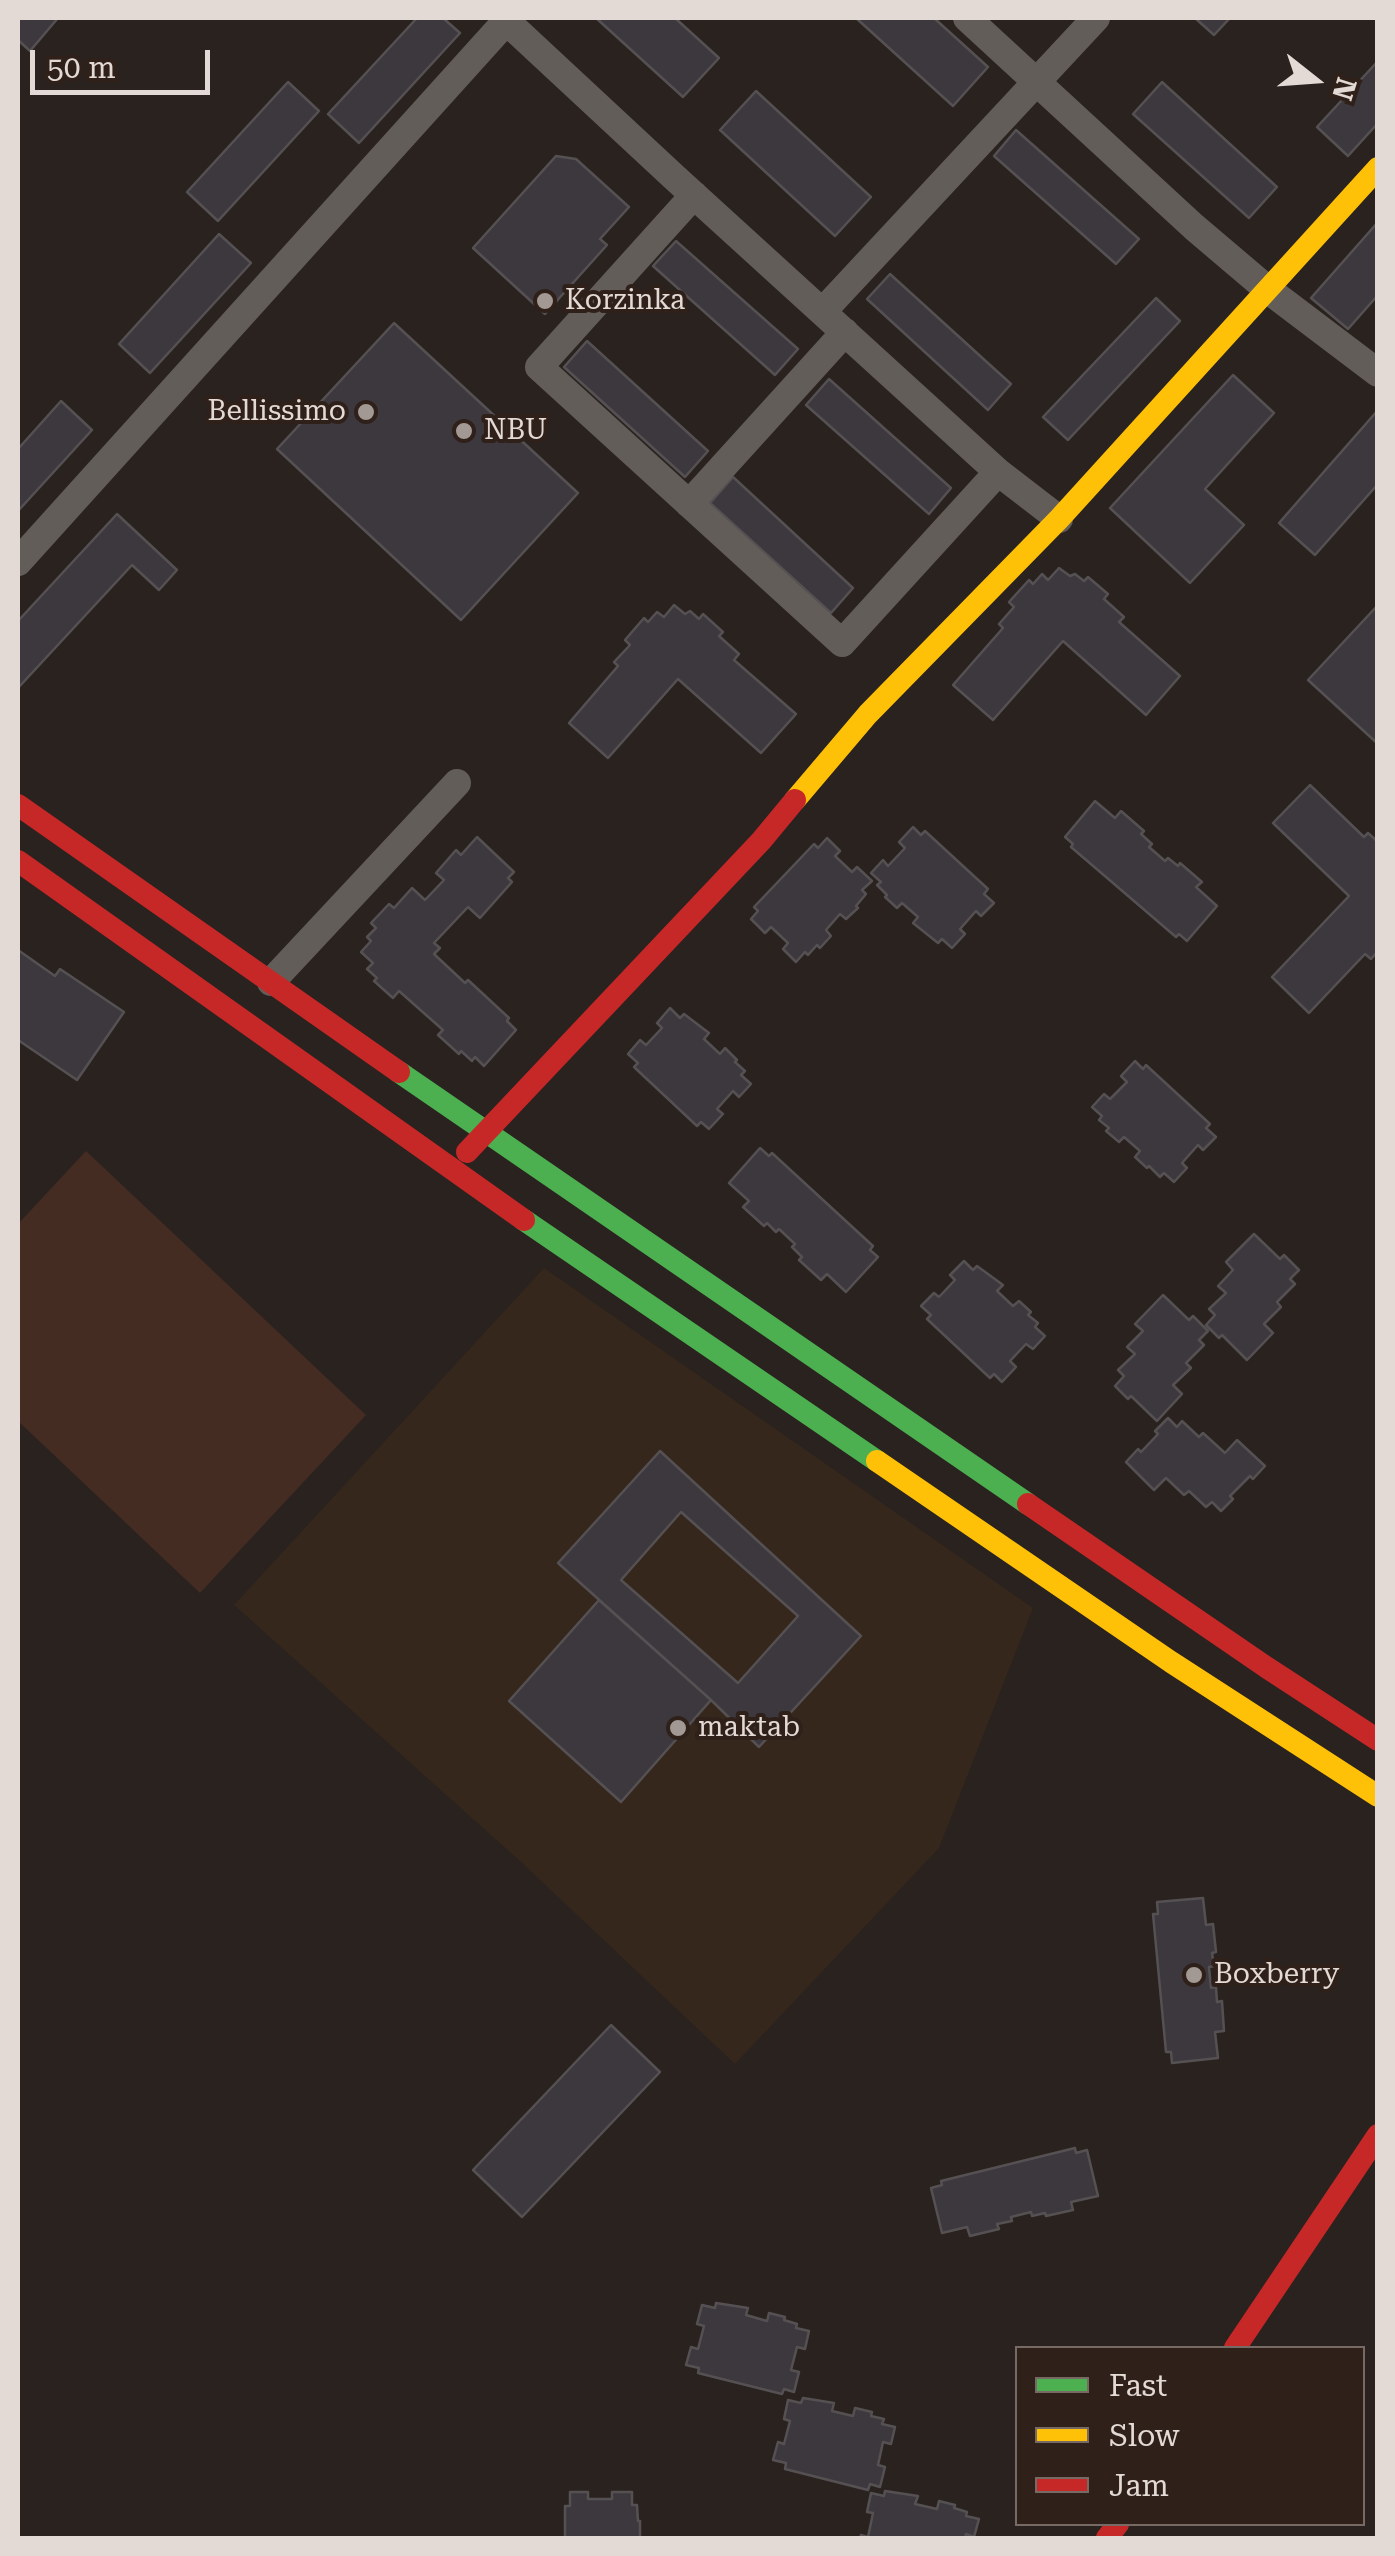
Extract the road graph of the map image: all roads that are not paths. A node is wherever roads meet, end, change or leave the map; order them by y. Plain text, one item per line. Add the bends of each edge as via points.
1 (506, 18) edge
2 (968, 18) edge
3 (1096, 18) edge
4 (1036, 83) junction
5 (1378, 168) edge
6 (694, 195) junction
7 (1267, 289) junction
8 (822, 312) junction
9 (845, 332) junction
10 (1378, 374) edge
11 (998, 472) junction
12 (689, 504) junction
13 (1058, 519) junction
14 (18, 562) edge
15 (457, 783) dead end
16 (18, 806) edge
17 (18, 861) edge
18 (271, 982) junction
19 (485, 1132) junction
20 (452, 1170) junction
21 (1378, 1740) edge
22 (1378, 1796) edge
23 (1378, 2135) edge
24 (1236, 2346) edge

1 - 6 street
1 - 14 street
2 - 4 street
3 - 4 street
4 - 7 street
4 - 8 street
5 - 7 street
6 - 8 street
6 - 12 street via 539,367
7 - 10 street
7 - 13 street
8 - 9 street
9 - 11 street
9 - 12 street
11 - 12 street via 842,643
11 - 13 street
13 - 19 street via 868,714 760,841
15 - 18 street
16 - 18 street
17 - 20 street
18 - 19 street
19 - 20 street
19 - 21 street
20 - 22 street
23 - 24 street

